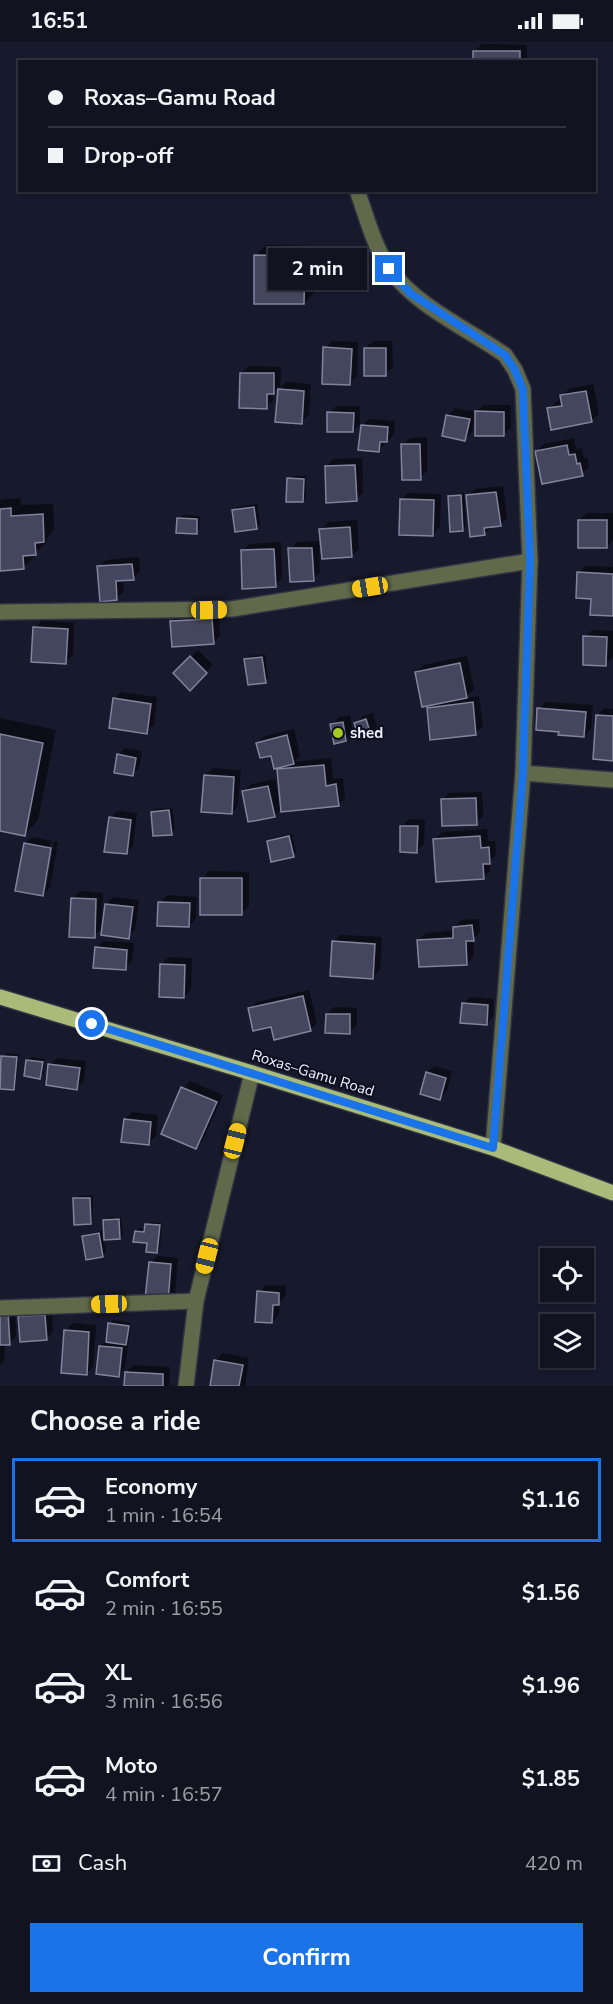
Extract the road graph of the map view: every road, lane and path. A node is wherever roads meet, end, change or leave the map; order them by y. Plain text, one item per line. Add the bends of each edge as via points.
1 (358, 192) edge
2 (530, 561) junction
3 (0, 612) edge
4 (523, 772) junction
5 (613, 780) edge
6 (0, 997) edge
7 (252, 1073) junction
8 (493, 1148) junction
9 (613, 1193) edge
10 (196, 1301) junction
11 (0, 1308) edge
12 (186, 1386) edge

1 - 2 street via 389,269 410,293 505,355 515,370 523,390 526,422
2 - 3 street via 232,609
2 - 4 street
4 - 5 street
4 - 8 street
6 - 7 main road, Roxas–Gamu Road
7 - 8 main road, Roxas–Gamu Road
7 - 10 street
8 - 9 main road, Roxas–Gamu Road
10 - 11 street
10 - 12 street

